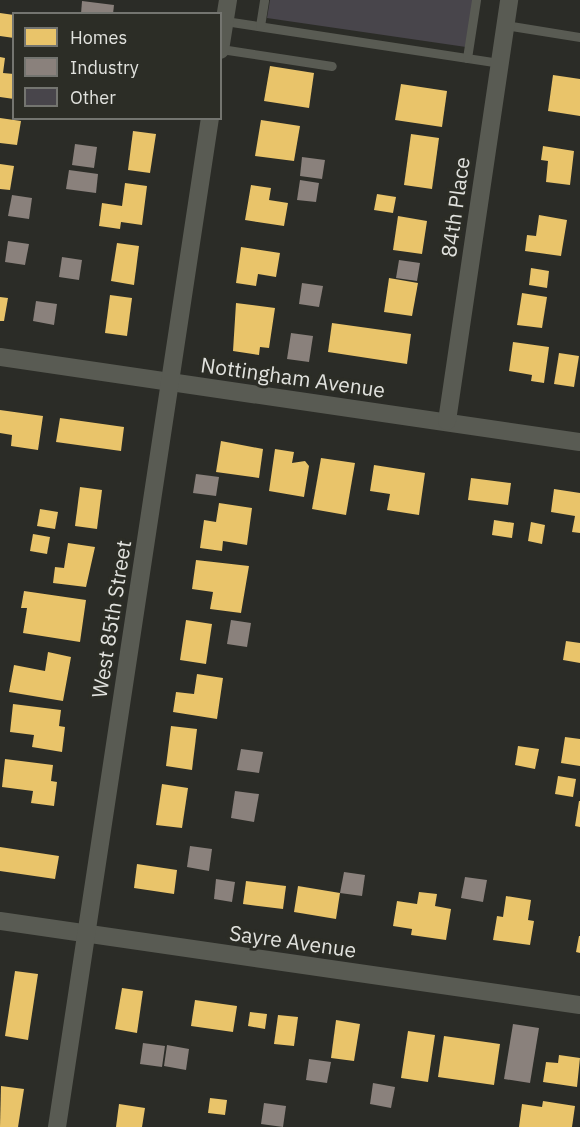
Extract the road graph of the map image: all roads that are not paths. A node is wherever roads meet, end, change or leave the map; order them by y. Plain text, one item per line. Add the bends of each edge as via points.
1 (228, 0) edge
2 (264, 0) edge
3 (476, 0) edge
4 (509, 0) edge
5 (225, 21) junction
6 (505, 25) junction
7 (260, 26) junction
8 (580, 37) edge
9 (222, 43) edge
10 (222, 50) edge
11 (466, 58) junction
12 (499, 63) junction
13 (332, 66) dead end
14 (210, 120) edge
15 (0, 357) edge
16 (170, 382) junction
17 (447, 421) junction
18 (580, 442) edge
19 (0, 921) edge
20 (85, 934) junction
21 (580, 1005) edge
22 (57, 1127) edge

1 - 5 street
2 - 7 lane
3 - 11 lane
4 - 6 street, 84th Place
5 - 7 lane
5 - 9 street
6 - 8 lane
6 - 12 street, 84th Place
7 - 11 lane
10 - 13 lane
11 - 12 lane
12 - 17 street, 84th Place
14 - 16 street, West 85th Street
15 - 16 street, Nottingham Avenue
16 - 17 street, Nottingham Avenue
16 - 20 street, West 85th Street
17 - 18 street, Nottingham Avenue
19 - 20 street, Sayre Avenue
20 - 21 street, Sayre Avenue
20 - 22 street, West 85th Street

